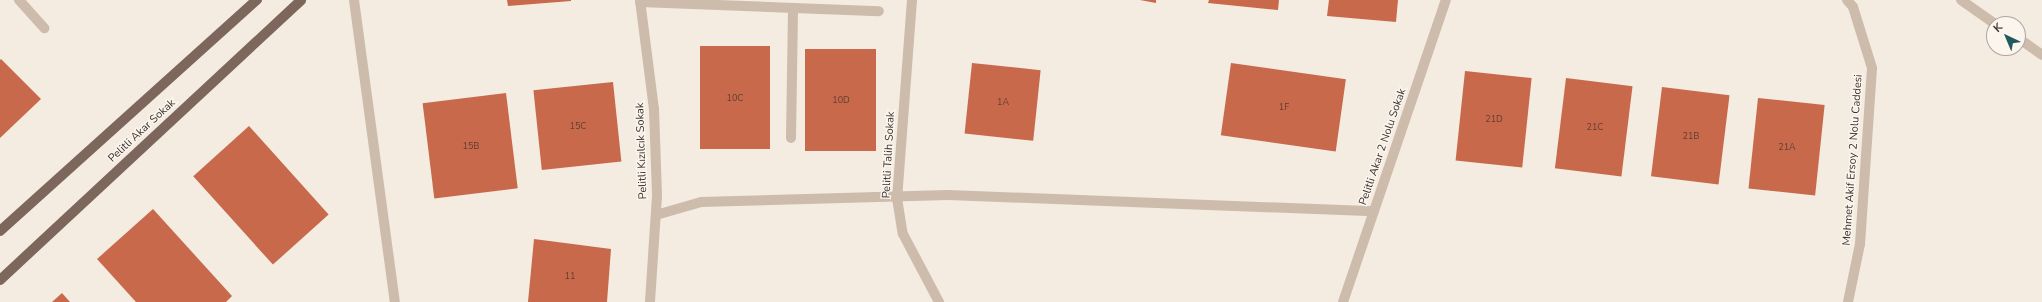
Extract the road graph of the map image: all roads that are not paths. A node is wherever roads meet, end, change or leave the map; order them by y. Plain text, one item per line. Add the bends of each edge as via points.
1 (19, 0) edge
2 (257, 0) edge
3 (301, 0) edge
4 (354, 0) edge
5 (912, 0) edge
6 (1446, 0) edge
7 (1847, 0) edge
8 (640, 1) edge
9 (1963, 3) edge
10 (793, 8) junction
11 (879, 11) dead end
12 (1986, 18) edge
13 (44, 28) dead end
14 (2026, 44) edge
15 (2042, 55) edge
16 (791, 138) dead end
17 (897, 198) junction
18 (1374, 211) junction
19 (656, 215) junction
20 (0, 231) edge
21 (0, 280) edge
22 (395, 302) edge
23 (650, 302) edge
24 (939, 302) edge
25 (1342, 302) edge
26 (1848, 302) edge

1 - 13 street
2 - 20 main road, Pelitli Akar Sokak
3 - 21 main road, Pelitli Akar Sokak
4 - 22 street
5 - 17 street, Pelitli Talih Sokak
6 - 18 street, Pelitli Akar 2 Nolu Sokak
7 - 26 street, Mehmet Akif Ersoy 2 Nolu Caddesi via 1853,7 1872,68 1860,244
8 - 10 street
8 - 19 street, Pelitli Kızılcık Sokak via 654,109
9 - 12 street
10 - 11 street
10 - 16 street
14 - 15 street
17 - 18 street via 948,195
17 - 19 street via 701,202
17 - 24 street, Pelitli Talih Sokak via 903,234
18 - 25 street, Pelitli Akar 2 Nolu Sokak
19 - 23 street, Pelitli Kızılcık Sokak

